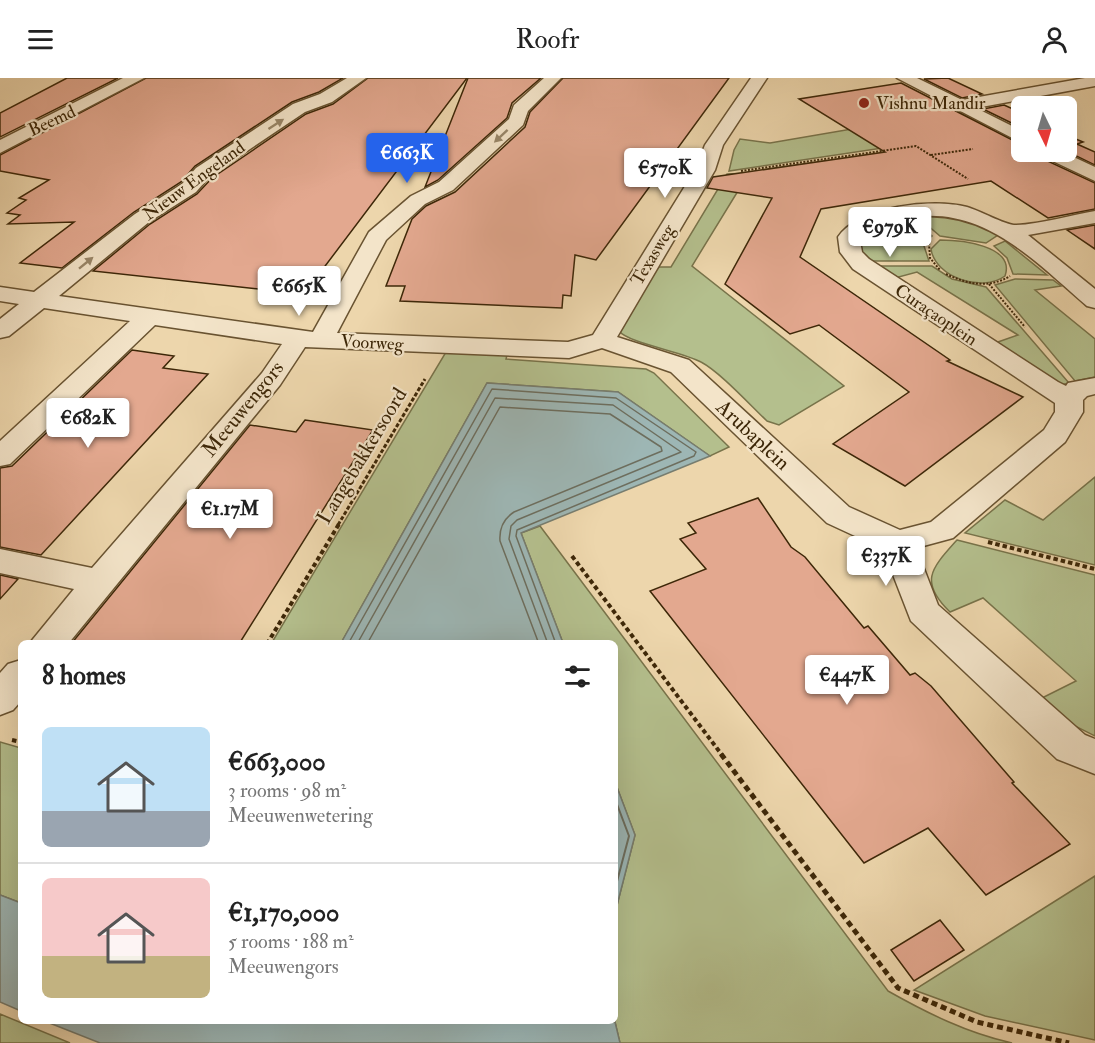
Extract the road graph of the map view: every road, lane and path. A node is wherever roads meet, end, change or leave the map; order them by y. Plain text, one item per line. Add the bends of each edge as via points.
1 (136, 78) edge
2 (358, 78) edge
3 (553, 78) edge
4 (759, 78) edge
5 (905, 78) edge
6 (1095, 81) edge
7 (959, 106) junction
8 (1011, 132) edge
9 (0, 147) edge
10 (1069, 162) edge
11 (705, 170) junction
12 (1095, 175) edge
13 (956, 209) junction
14 (908, 212) junction
15 (1095, 217) edge
16 (1010, 232) junction
17 (1010, 270) dead end
18 (0, 294) edge
19 (40, 300) junction
20 (1095, 301) edge
21 (149, 317) junction
22 (0, 331) edge
23 (309, 339) junction
24 (602, 340) junction
25 (446, 346) junction
26 (1082, 392) edge
27 (0, 457) edge
28 (942, 530) junction
29 (897, 542) junction
30 (572, 556) dead end
31 (0, 561) edge
32 (1095, 569) edge
33 (99, 582) junction
34 (50, 640) edge
35 (269, 640) edge
36 (18, 678) edge
37 (0, 699) edge
38 (1095, 757) edge
39 (1069, 1043) edge

1 - 9 street, Beemd
19 -> 2 street, Nieuw Engeland via 142,218 189,188 203,172 299,108 326,98
3 -> 23 street, Meeuwengors via 520,109 517,121 446,186 418,200 377,237
4 - 11 street, Texasweg via 714,145
5 - 7 street
6 - 7 street
7 - 8 street
10 - 12 street
11 - 13 path via 729,172 916,146 992,194
11 - 24 street, Texasweg
13 - 14 street, Curaçaoplein
13 - 16 street, Curaçaoplein
14 - 17 path via 937,238 929,242 928,253 943,273 989,284 1007,279
14 - 26 street, Curaçaoplein via 860,227 849,237 853,257 1048,388
15 - 16 street
16 - 20 street, Curaçaoplein
18 - 19 street, Voorweg
19 - 21 street, Voorweg
19 - 22 street, Nieuw Engeland
21 - 23 street, Voorweg
21 - 27 street
23 - 25 street, Voorweg
23 - 33 street, Meeuwengors
24 - 25 street, Voorweg via 570,350
24 - 29 street, Arubaplein via 680,366 838,515
25 - 35 path, Langebakkersoord
26 - 28 street via 1055,436
28 - 29 street
28 - 32 path
29 - 38 street via 923,612 1071,747
30 - 39 path via 898,988 977,1022
31 - 33 street
33 - 34 street, Meeuwengors
36 - 37 street

